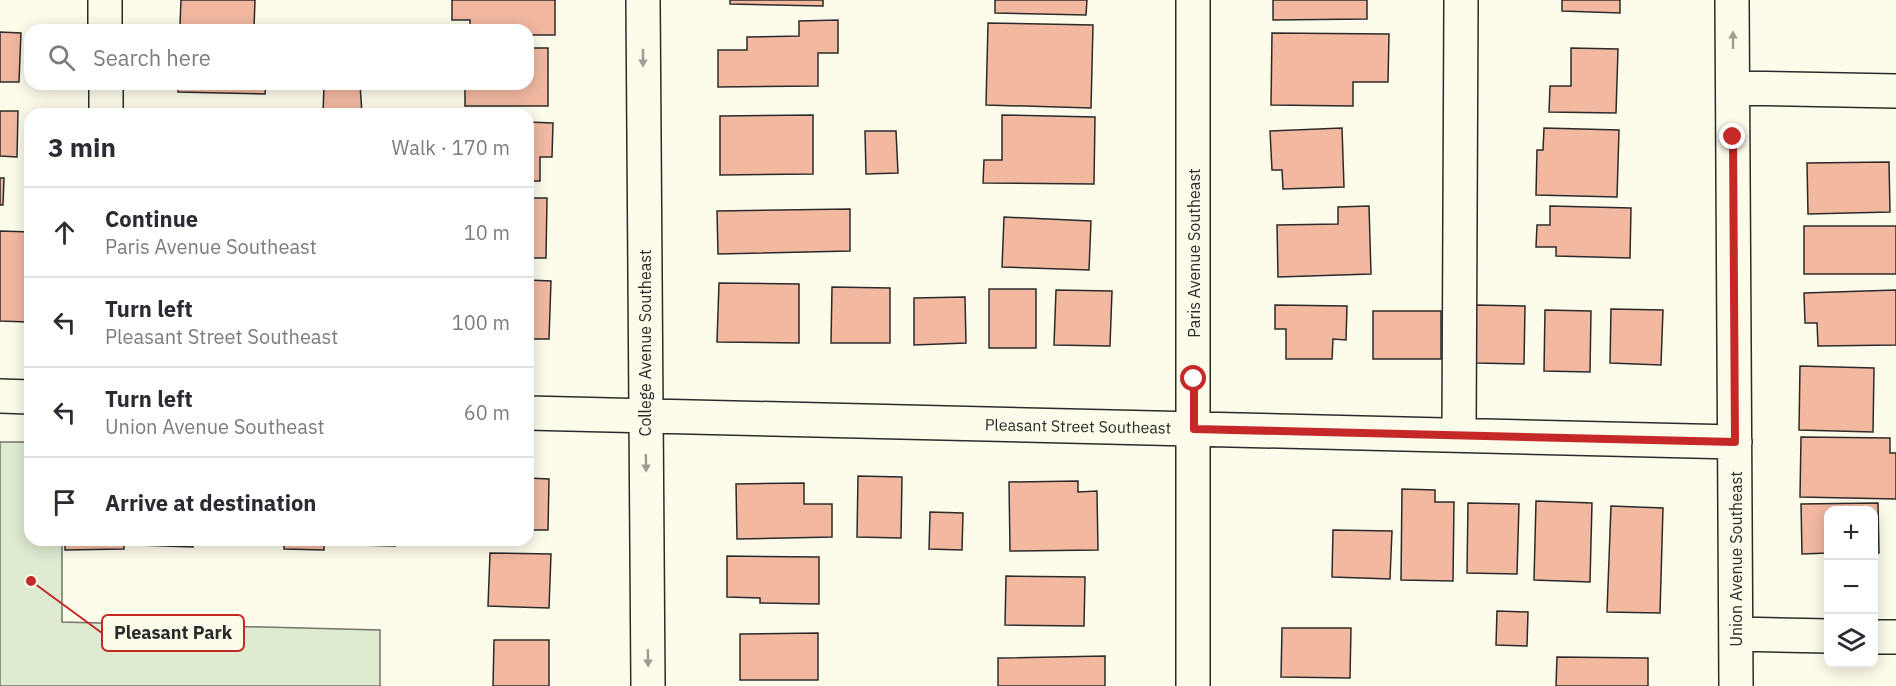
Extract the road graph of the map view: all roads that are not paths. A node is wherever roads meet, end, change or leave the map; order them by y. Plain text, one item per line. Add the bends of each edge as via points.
1 (105, 0) edge
2 (643, 0) edge
3 (1193, 0) edge
4 (1461, 0) edge
5 (1732, 0) edge
6 (105, 24) edge
7 (1733, 88) junction
8 (106, 90) edge
9 (1896, 91) edge
10 (106, 108) edge
11 (0, 396) edge
12 (24, 397) edge
13 (534, 413) edge
14 (646, 417) junction
15 (1194, 429) junction
16 (1459, 435) junction
17 (1735, 442) junction
18 (1736, 634) junction
19 (1824, 636) edge
20 (1878, 637) edge
21 (1896, 637) edge
22 (648, 686) edge
23 (1193, 686) edge
24 (1736, 686) edge

1 - 6 street
2 -> 14 street, College Avenue Southeast
3 - 15 street, Paris Avenue Southeast
4 - 16 street
7 -> 5 street, Union Avenue Southeast
7 - 9 street
7 - 17 street, Union Avenue Southeast
8 - 10 street
11 - 12 street
13 - 14 street, Pleasant Street Southeast
14 - 15 street, Pleasant Street Southeast
14 -> 22 street, College Avenue Southeast
15 - 16 street, Pleasant Street Southeast
15 - 23 street, Paris Avenue Southeast
16 - 17 street, Pleasant Street Southeast
17 - 18 street, Union Avenue Southeast
18 - 19 street
18 - 24 street, Union Avenue Southeast
20 - 21 street

